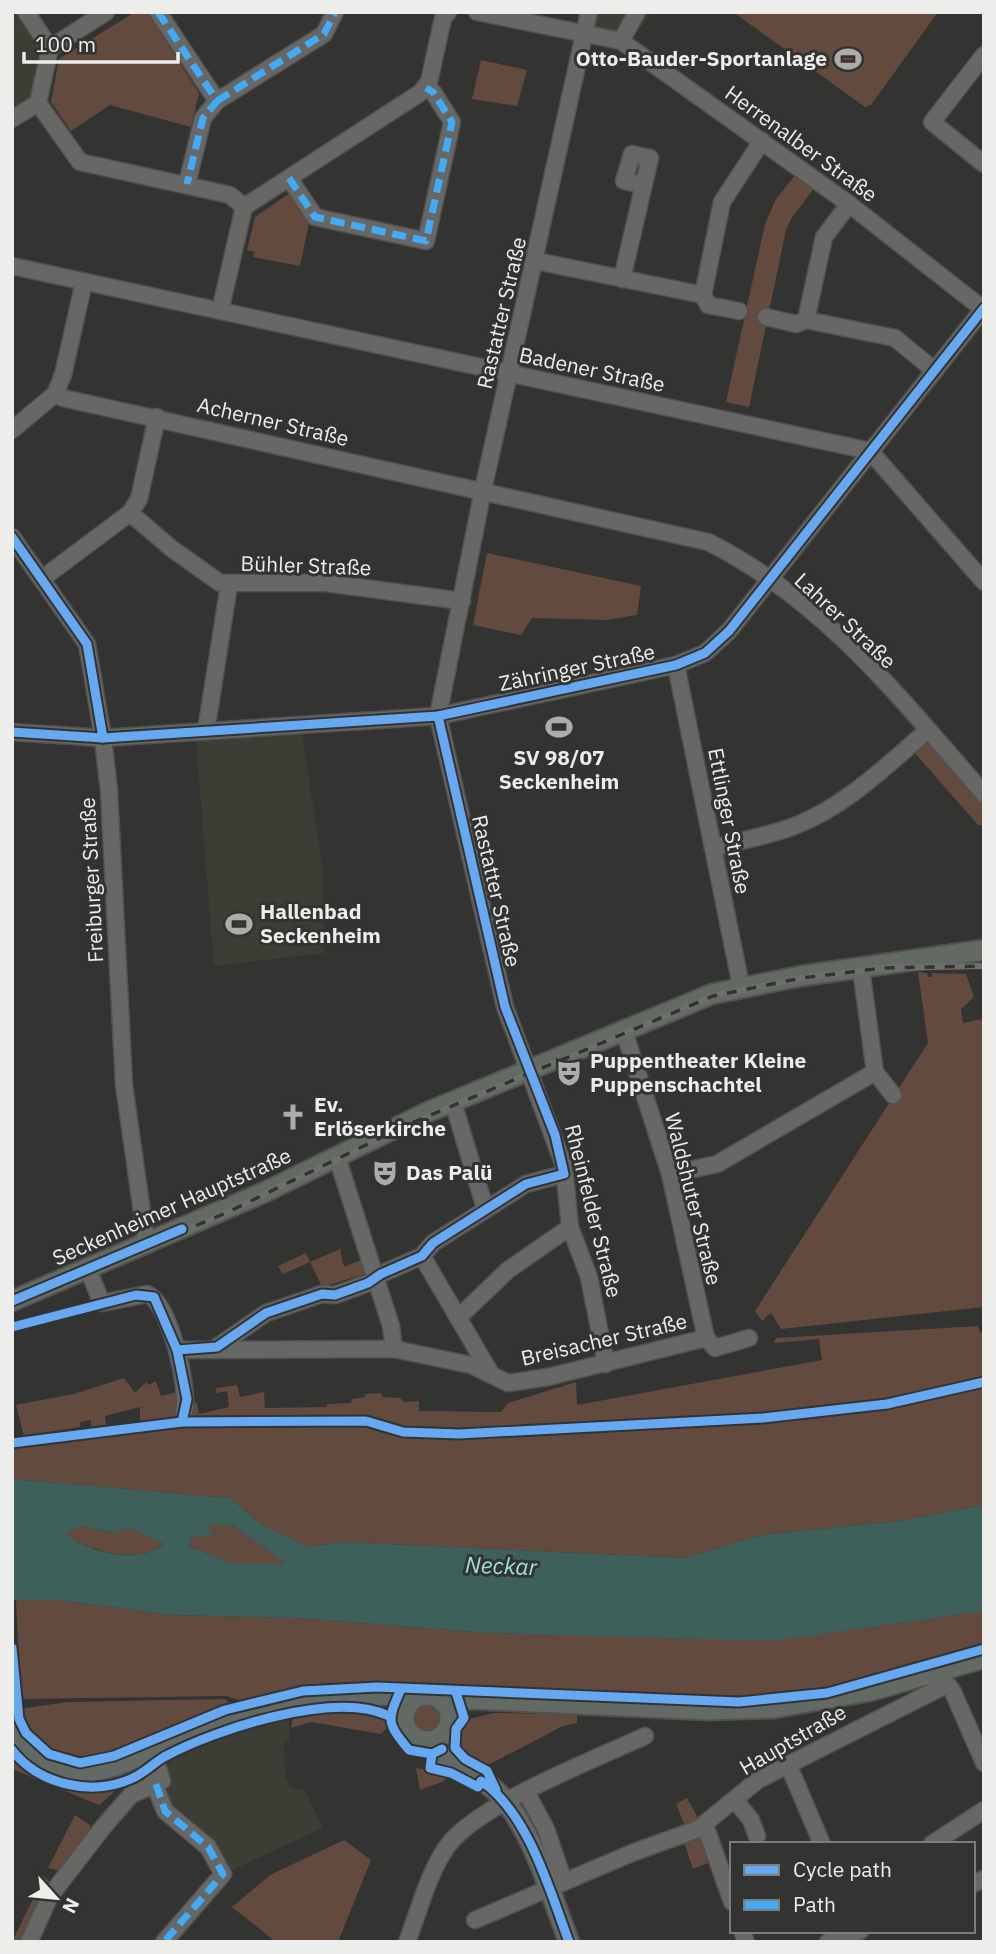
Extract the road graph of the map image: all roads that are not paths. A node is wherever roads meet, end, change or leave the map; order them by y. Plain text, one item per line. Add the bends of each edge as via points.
1 (26, 12) edge
2 (106, 12) edge
3 (159, 12) edge
4 (335, 12) edge
5 (448, 12) edge
6 (477, 12) edge
7 (589, 12) edge
8 (637, 12) edge
9 (584, 35) junction
10 (621, 41) junction
11 (50, 48) junction
12 (984, 55) edge
13 (426, 88) junction
14 (217, 101) junction
15 (38, 103) junction
16 (12, 119) edge
17 (762, 141) junction
18 (984, 164) edge
19 (289, 178) junction
20 (187, 184) junction
21 (644, 185) dead end
22 (849, 204) junction
23 (244, 207) junction
24 (536, 261) junction
25 (12, 266) edge
26 (622, 279) junction
27 (83, 282) junction
28 (703, 295) junction
29 (983, 308) edge
30 (220, 311) junction
31 (739, 311) dead end
32 (766, 317) dead end
33 (806, 320) junction
34 (935, 371) junction
35 (509, 374) junction
36 (55, 394) junction
37 (157, 417) junction
38 (12, 430) edge
39 (870, 451) junction
40 (483, 490) junction
41 (130, 513) junction
42 (12, 537) edge
43 (43, 578) junction
44 (771, 578) junction
45 (984, 582) edge
46 (229, 585) junction
47 (462, 601) junction
48 (676, 665) junction
49 (438, 716) junction
50 (928, 730) junction
51 (12, 732) edge
52 (206, 732) junction
53 (103, 738) junction
54 (984, 794) edge
55 (713, 848) junction
56 (984, 950) edge
57 (861, 969) junction
58 (741, 986) junction
59 (624, 1031) junction
60 (529, 1071) junction
61 (875, 1072) junction
62 (893, 1095) dead end
63 (453, 1102) junction
64 (337, 1157) junction
65 (564, 1174) junction
66 (670, 1174) junction
67 (485, 1208) junction
68 (570, 1227) junction
69 (149, 1244) junction
70 (422, 1256) junction
71 (88, 1270) junction
72 (375, 1279) junction
73 (12, 1301) edge
74 (460, 1317) junction
75 (706, 1338) junction
76 (749, 1338) dead end
77 (217, 1347) junction
78 (394, 1349) junction
79 (177, 1350) junction
80 (606, 1364) junction
81 (491, 1374) junction
82 (184, 1412) dead end
83 (984, 1658) edge
84 (408, 1706) junction
85 (441, 1723) junction
86 (12, 1727) edge
87 (645, 1735) dead end
88 (145, 1752) junction
89 (984, 1763) edge
90 (788, 1764) junction
91 (159, 1782) junction
92 (526, 1792) junction
93 (735, 1800) junction
94 (505, 1802) junction
95 (984, 1810) edge
96 (705, 1825) junction
97 (757, 1836) dead end
98 (821, 1842) edge
99 (935, 1842) edge
100 (557, 1885) junction
101 (730, 1896) edge
102 (475, 1920) dead end
103 (856, 1933) edge
104 (830, 1941) edge
105 (29, 1942) edge
106 (164, 1942) edge
107 (407, 1942) edge
108 (569, 1942) edge

1 - 11 street
2 - 11 street
3 - 14 street
4 - 14 street via 324,34
5 - 13 street
6 - 9 street, Herrenalber Straße
7 - 9 street, Rastatter Straße
8 - 10 street
9 - 10 street, Herrenalber Straße
9 - 24 street, Rastatter Straße
10 - 17 street, Herrenalber Straße
11 - 15 street
12 - 18 street via 932,122
13 - 19 street
13 - 19 street via 456,114 426,241 315,217
14 - 20 street via 203,118
15 - 16 street
15 - 20 street via 80,162
17 - 22 street, Herrenalber Straße
17 - 28 street via 722,202
19 - 23 street
20 - 23 street via 230,195
21 - 26 street
22 - 29 street, Herrenalber Straße
22 - 33 street via 824,237
23 - 30 street
24 - 26 street
24 - 35 street, Rastatter Straße
25 - 27 street, Badener Straße
26 - 28 street
27 - 30 street, Badener Straße
27 - 36 street
28 - 31 street via 708,305
29 - 34 street, Zähringer Straße
30 - 35 street, Badener Straße
32 - 33 street via 796,324
33 - 34 street via 895,338
34 - 39 street, Zähringer Straße
35 - 39 street, Badener Straße
35 - 40 street, Rastatter Straße
36 - 37 street, Acherner Straße
36 - 38 street
37 - 40 street, Acherner Straße
37 - 41 street via 139,499
39 - 44 street, Zähringer Straße
39 - 45 street
40 - 44 street, Lahrer Straße via 708,542
40 - 47 street, Rastatter Straße
41 - 43 street
41 - 46 street, Bühler Straße via 171,548
42 - 43 street, Freiburger Straße
43 - 53 street, Freiburger Straße via 87,644
44 - 48 street, Zähringer Straße via 705,653
44 - 50 street, Lahrer Straße via 818,614
46 - 47 street, Bühler Straße via 326,583
46 - 52 street
47 - 49 street, Rastatter Straße
48 - 49 street, Zähringer Straße
48 - 55 street, Ettlinger Straße
49 - 52 street, Zähringer Straße
49 - 60 street, Rastatter Straße via 505,1007
50 - 54 street, Lahrer Straße
50 - 55 street via 861,788 818,814 792,827
51 - 53 street, Zähringer Straße
52 - 53 street, Zähringer Straße
53 - 69 street, Freiburger Straße via 124,1085
55 - 58 street, Ettlinger Straße
56 - 57 main road, Seckenheimer Hauptstraße
57 - 58 main road, Seckenheimer Hauptstraße
57 - 61 street
58 - 59 main road, Seckenheimer Hauptstraße
59 - 60 main road, Seckenheimer Hauptstraße
59 - 66 street, Waldshuter Straße
60 - 63 main road, Seckenheimer Hauptstraße
60 - 65 street, Rheinfelder Straße via 555,1135
61 - 62 street
61 - 66 street via 717,1164
63 - 64 main road, Seckenheimer Hauptstraße
63 - 67 street
64 - 69 main road, Seckenheimer Hauptstraße
64 - 72 street
65 - 67 street via 526,1184
65 - 68 street, Rheinfelder Straße
66 - 75 street, Waldshuter Straße
67 - 70 street via 433,1243
68 - 74 street via 508,1270
68 - 80 street, Rheinfelder Straße via 589,1277
69 - 71 main road, Seckenheimer Hauptstraße
70 - 72 street
70 - 74 street
71 - 73 main road, Seckenheimer Hauptstraße
71 - 79 street via 102,1303 136,1295 154,1297
72 - 77 street via 266,1313
72 - 78 street
74 - 81 street
75 - 76 street, Breisacher Straße via 715,1348
75 - 80 street, Breisacher Straße
77 - 78 street, Breisacher Straße
77 - 79 street, Breisacher Straße
78 - 81 street, Breisacher Straße via 430,1354
79 - 82 street via 187,1399
80 - 81 street, Breisacher Straße via 508,1383
83 - 85 main road via 870,1691 774,1708 706,1710 480,1701
84 - 85 main road via 431,1695
84 - 85 main road via 405,1726 411,1734
84 - 88 main road via 378,1692 295,1702 238,1715
85 - 94 main road via 442,1756
86 - 88 main road via 38,1759 67,1770 97,1770
87 - 92 street
88 - 91 street via 156,1762
89 - 90 street, Hauptstraße via 949,1686 905,1703
90 - 93 street, Hauptstraße via 758,1780
90 - 98 street
91 - 105 street via 131,1795 104,1826 50,1896
91 - 106 street via 165,1811 208,1847 223,1874
92 - 94 street
92 - 100 street via 546,1829
93 - 96 street, Hauptstraße
93 - 97 street
94 - 100 main road
94 - 107 street via 448,1845
95 - 99 street
96 - 100 street, Hauptstraße
96 - 101 street
100 - 102 street, Hauptstraße
100 - 108 main road
103 - 104 street

